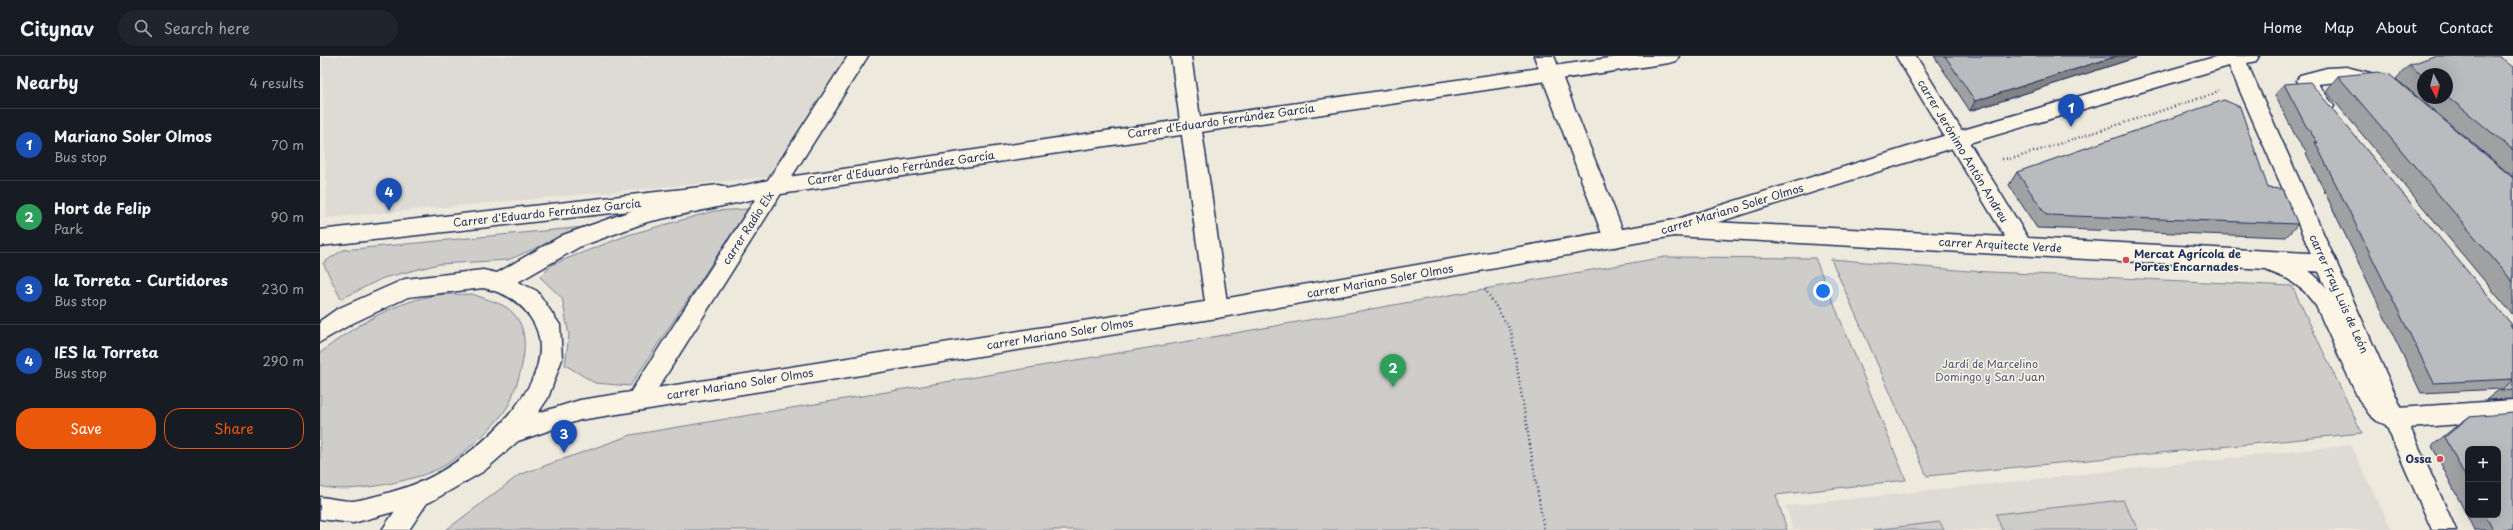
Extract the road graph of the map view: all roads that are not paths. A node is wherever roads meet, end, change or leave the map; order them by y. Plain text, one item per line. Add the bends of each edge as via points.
1 (858, 56) edge
2 (1181, 56) edge
3 (1669, 56) edge
4 (1906, 56) edge
5 (2346, 56) edge
6 (2239, 57) edge
7 (1548, 65) edge
8 (2334, 119) edge
9 (1191, 126) junction
10 (1956, 139) junction
11 (774, 187) junction
12 (1674, 228) junction
13 (320, 238) edge
14 (1616, 239) junction
15 (2020, 246) junction
16 (2260, 260) junction
17 (2326, 263) junction
18 (499, 282) junction
19 (1217, 309) junction
20 (320, 333) edge
21 (638, 400) junction
22 (2513, 410) edge
23 (2394, 419) junction
24 (510, 433) junction
25 (421, 494) junction
26 (320, 508) edge
27 (394, 530) edge
28 (2444, 530) edge

1 - 11 main road, carrer Radio Elx
2 - 9 main road
3 - 7 main road, Carrer d'Eduardo Ferrández García
4 - 10 main road, carrer Jerónimo Antón Andreu
5 - 8 main road via 2368,69 2390,88 2355,73 2337,73 2307,80 2309,88
6 - 10 main road, carrer Mariano Soler Olmos
6 - 17 main road, carrer Fray Luis de León
7 - 9 main road, Carrer d'Eduardo Ferrández García
7 - 14 main road
9 - 11 main road, Carrer d'Eduardo Ferrández García
9 - 19 main road
10 - 12 main road, carrer Mariano Soler Olmos
10 - 15 main road, carrer Jerónimo Antón Andreu
11 - 13 main road, Carrer d'Eduardo Ferrández García
11 - 18 main road, Carrer d'Eduardo Ferrández García via 645,214 571,241
11 - 21 main road, carrer Radio Elx
12 - 14 main road, carrer Mariano Soler Olmos
12 - 15 main road, carrer Arquitecte Verde
14 - 19 main road, carrer Mariano Soler Olmos
15 - 16 main road, carrer Arquitecte Verde
16 - 17 main road, carrer Arquitecte Verde
16 - 23 main road via 2296,273 2315,289 2333,316 2366,392 2378,408
17 - 23 main road, carrer Fray Luis de León
18 - 20 main road via 483,279 405,288 345,316
18 - 24 main road via 529,297 549,325 551,359 536,398
19 - 21 main road, carrer Mariano Soler Olmos
21 - 24 main road, carrer Mariano Soler Olmos via 580,410
22 - 23 main road
23 - 28 main road, carrer Fray Luis de León
24 - 25 main road via 475,464
25 - 26 main road via 353,512
25 - 27 main road

